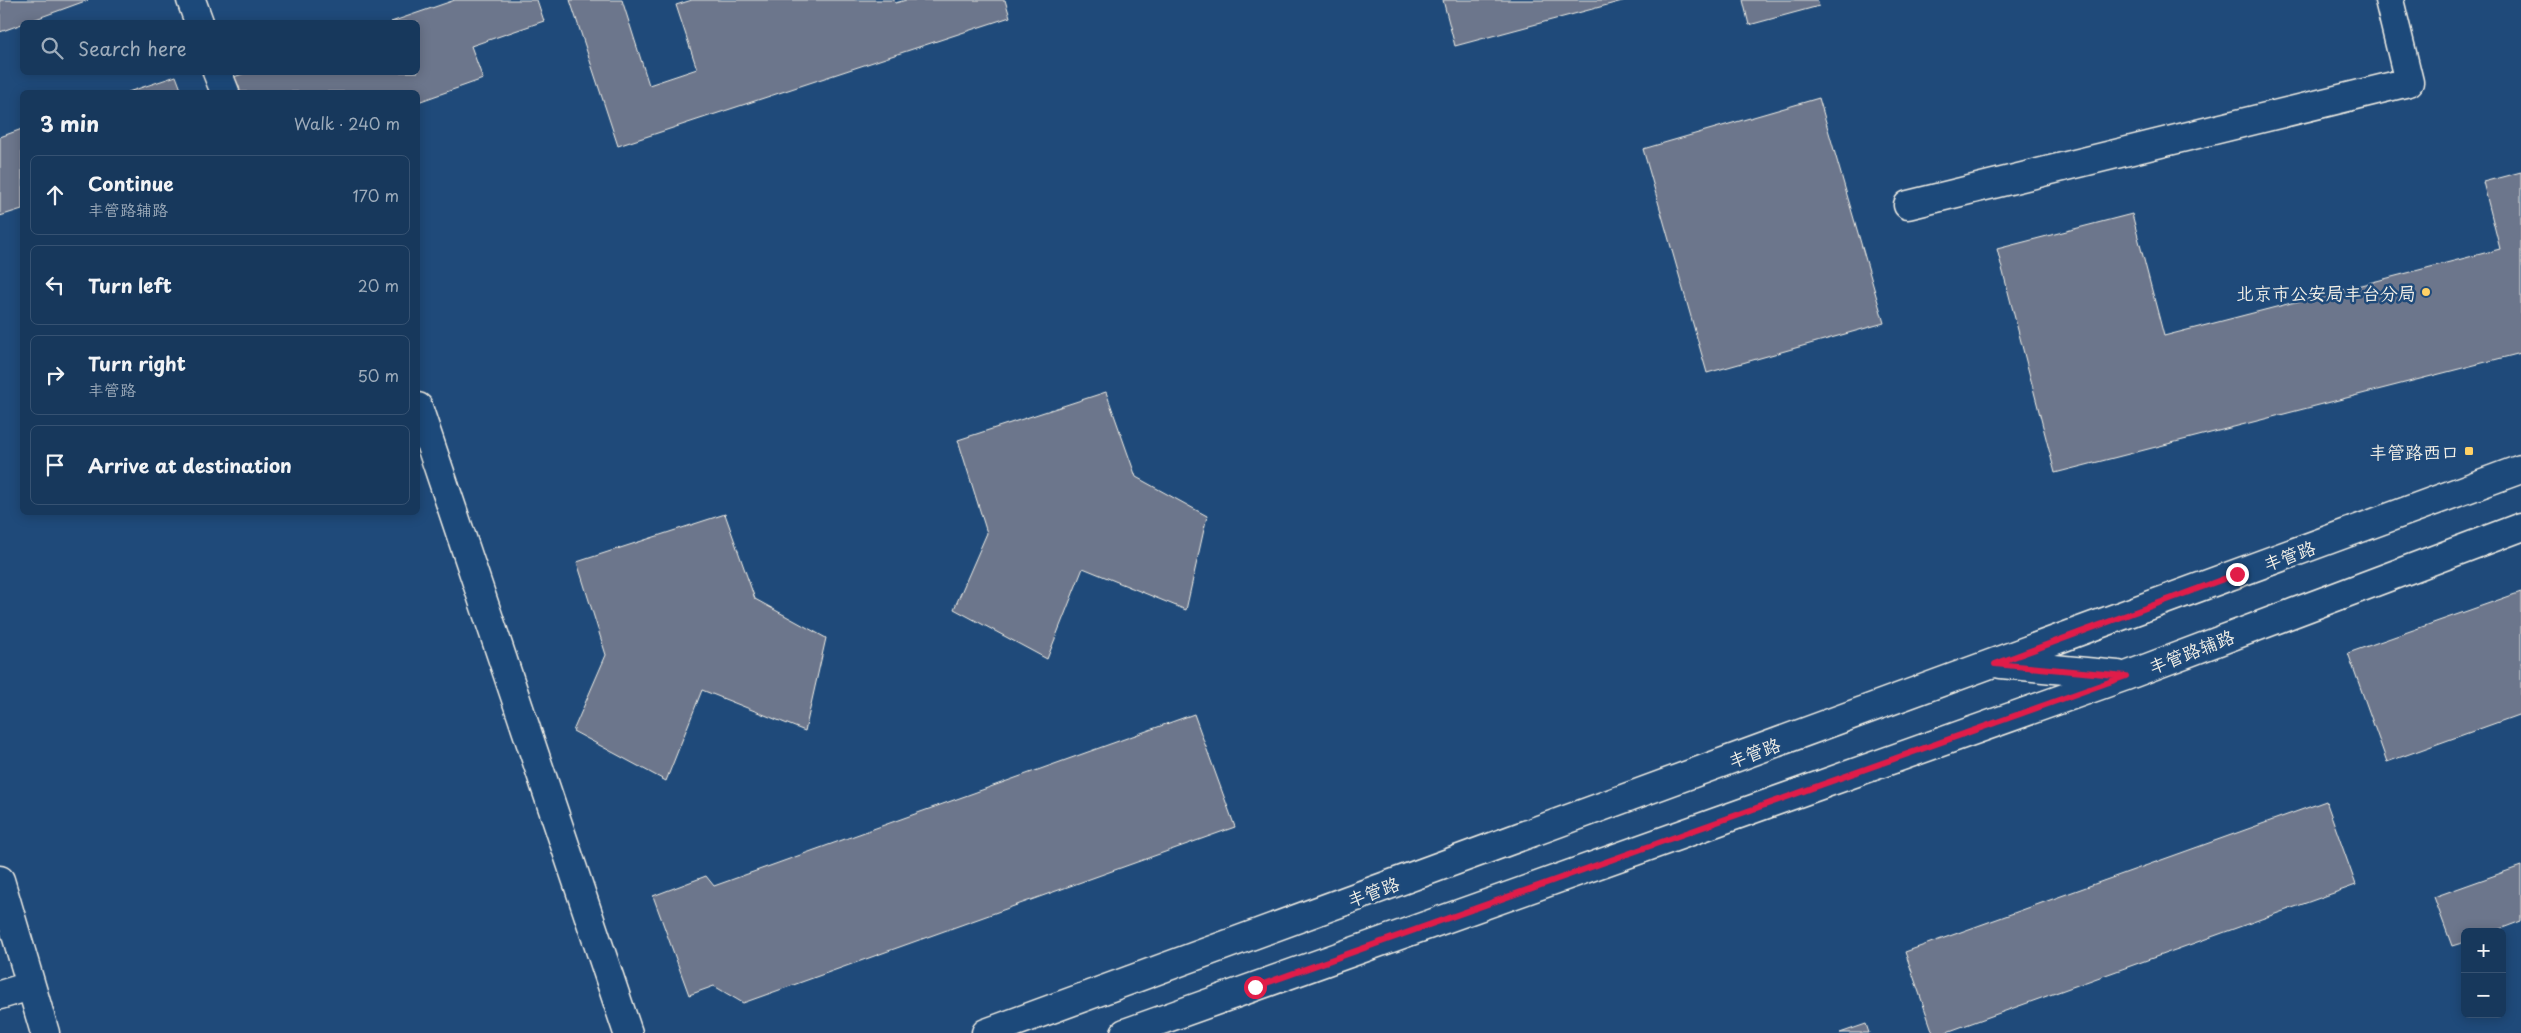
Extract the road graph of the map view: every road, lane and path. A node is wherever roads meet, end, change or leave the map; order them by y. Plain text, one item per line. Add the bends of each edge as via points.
1 (191, 0) edge
2 (2389, 0) edge
3 (198, 20) edge
4 (218, 75) edge
5 (224, 90) edge
6 (1908, 205) dead end
7 (420, 413) edge
8 (2521, 469) edge
9 (2521, 527) edge
10 (1995, 664) junction
11 (2126, 676) junction
12 (0, 880) edge
13 (30, 986) junction
14 (0, 995) edge
15 (45, 1033) edge
16 (628, 1033) edge
17 (986, 1033) edge
18 (1125, 1033) edge

1 - 3 street
2 - 6 street via 2409,82
4 - 5 street
7 - 16 street
8 - 10 street, 丰管路
9 - 11 street, 丰管路辅路
10 - 11 street
10 - 17 street, 丰管路
11 - 18 street, 丰管路辅路
12 - 13 street
13 - 14 street
13 - 15 street

